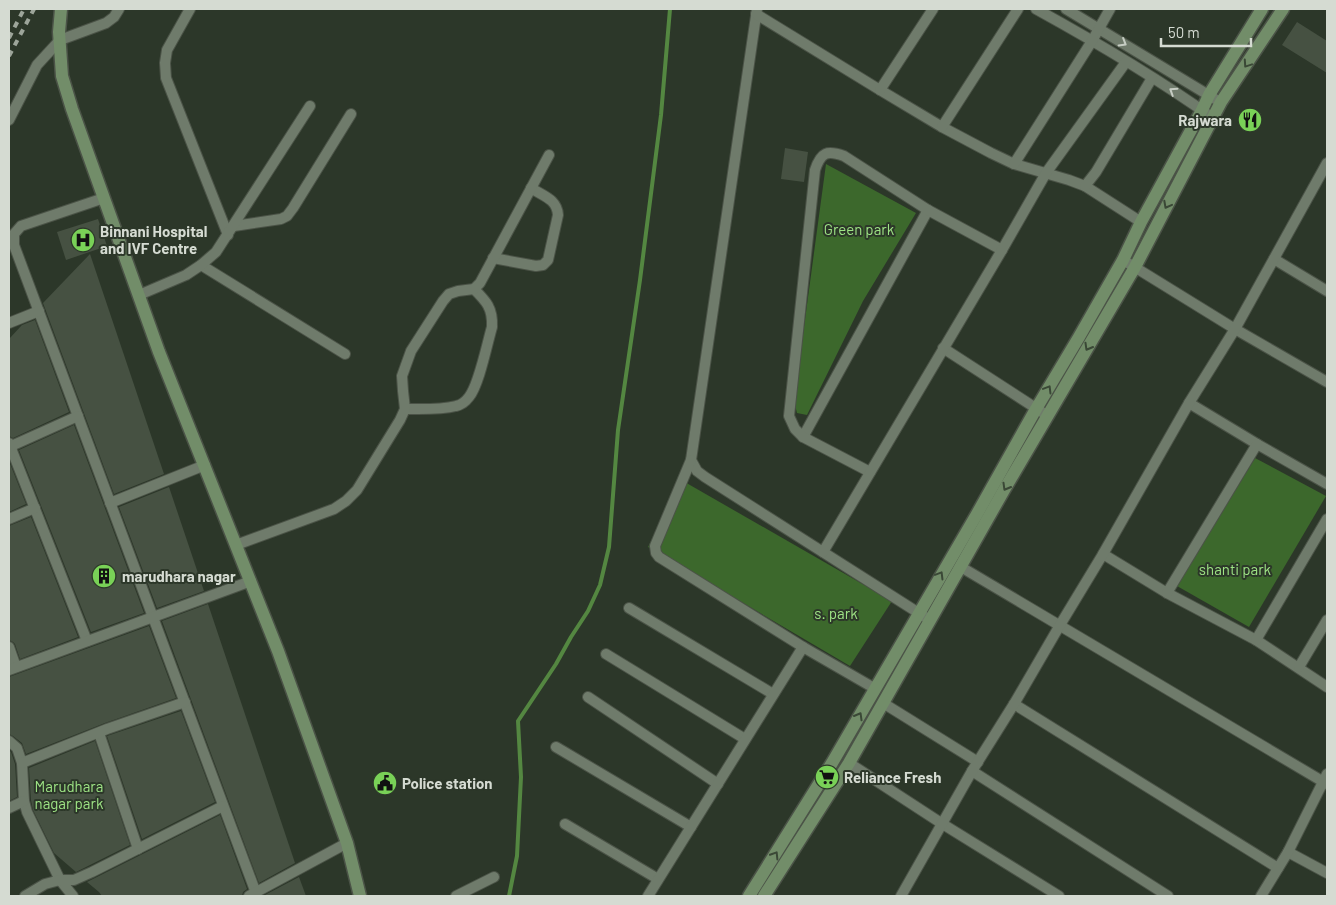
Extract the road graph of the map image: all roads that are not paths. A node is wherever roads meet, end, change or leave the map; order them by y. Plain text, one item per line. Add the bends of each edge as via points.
1 (60, 9) edge
2 (120, 9) edge
3 (190, 9) edge
4 (933, 9) edge
5 (1018, 9) edge
6 (1036, 9) edge
7 (1066, 9) edge
8 (1110, 9) edge
9 (1262, 9) edge
10 (1284, 9) edge
11 (757, 11) edge
12 (1099, 29) junction
13 (60, 40) junction
14 (1092, 41) junction
15 (1126, 62) junction
16 (1152, 78) junction
17 (880, 90) junction
18 (1209, 95) junction
19 (1221, 102) junction
20 (310, 106) dead end
21 (1202, 110) junction
22 (351, 114) dead end
23 (1213, 118) junction
24 (9, 120) edge
25 (942, 127) junction
26 (549, 156) dead end
27 (1327, 163) edge
28 (1014, 164) junction
29 (1046, 173) junction
30 (1085, 186) junction
31 (531, 188) junction
32 (104, 198) junction
33 (928, 210) junction
34 (1141, 222) junction
35 (231, 230) junction
36 (1002, 250) junction
37 (493, 258) junction
38 (1274, 259) junction
39 (1123, 260) junction
40 (201, 265) junction
41 (1135, 267) junction
42 (474, 288) junction
43 (1327, 292) edge
44 (139, 295) junction
45 (39, 311) junction
46 (9, 323) edge
47 (1235, 329) junction
48 (944, 348) junction
49 (345, 354) dead end
50 (1327, 382) edge
51 (1190, 403) junction
52 (405, 409) junction
53 (1036, 410) junction
54 (78, 416) junction
55 (1048, 416) junction
56 (803, 437) junction
57 (1257, 444) junction
58 (9, 445) edge
59 (691, 460) junction
60 (204, 465) junction
61 (870, 472) junction
62 (1327, 484) edge
63 (110, 503) junction
64 (35, 508) junction
65 (9, 519) edge
66 (1327, 519) edge
67 (236, 545) junction
68 (823, 552) junction
69 (1104, 554) junction
70 (961, 567) junction
71 (251, 582) junction
72 (1167, 593) junction
73 (629, 608) dead end
74 (918, 613) junction
75 (153, 617) junction
76 (930, 620) junction
77 (1327, 620) edge
78 (1060, 625) junction
79 (1256, 640) junction
80 (87, 641) junction
81 (9, 647) edge
82 (803, 647) junction
83 (606, 654) dead end
84 (1299, 667) junction
85 (13, 668) edge
86 (1327, 687) edge
87 (874, 688) junction
88 (773, 694) junction
89 (588, 696) dead end
90 (185, 702) junction
91 (883, 704) junction
92 (1014, 704) junction
93 (99, 732) junction
94 (745, 739) junction
95 (9, 741) edge
96 (556, 747) dead end
97 (22, 763) junction
98 (849, 763) junction
99 (975, 766) junction
100 (1326, 780) edge
101 (718, 784) junction
102 (24, 801) junction
103 (223, 806) junction
104 (9, 808) edge
105 (565, 824) dead end
106 (941, 824) junction
107 (691, 827) junction
108 (347, 843) junction
109 (138, 849) junction
110 (1288, 852) junction
111 (1278, 868) junction
112 (1327, 873) edge
113 (494, 877) dead end
114 (658, 879) junction
115 (60, 880) junction
116 (252, 895) edge
117 (25, 896) edge
118 (73, 896) edge
119 (360, 896) edge
120 (456, 896) edge
121 (648, 896) edge
122 (749, 896) edge
123 (764, 896) edge
124 (901, 896) edge
125 (1059, 896) edge
126 (1168, 896) edge
127 (1261, 896) edge

1 - 13 street
2 - 13 street via 106,23
3 - 35 street via 168,50 166,78
4 - 17 street
5 - 25 street
6 - 14 street
7 - 12 street
8 - 12 street
9 - 18 street
10 -> 19 street
11 - 17 street
11 - 59 street
12 - 14 street
12 -> 18 street
13 - 24 street via 37,65
13 - 32 street via 66,93
14 - 15 street
14 - 28 street
15 - 16 street
15 - 29 street
21 -> 16 street
16 - 30 street
17 - 25 street
18 - 19 street
18 - 21 street
19 - 23 street
20 - 35 street
21 - 23 street
21 - 34 street
22 - 35 street via 287,216
23 -> 41 street
25 - 28 street
26 - 31 street
27 - 38 street
28 - 29 street
29 - 30 street
29 - 36 street
30 - 34 street
31 - 37 street
31 - 37 street via 557,207 548,260 536,266
32 - 44 street
32 - 45 street via 21,226 14,234 14,245
33 - 36 street
33 - 56 street
33 - 56 street via 844,156 834,152 819,158 815,170 788,416
34 - 39 street
35 - 40 street via 216,252
36 - 48 street
37 - 42 street
38 - 43 street
38 - 47 street
39 - 41 street
53 -> 39 street
40 - 44 street
40 - 49 street
41 - 47 street
41 -> 55 street
42 - 52 street via 450,294 411,351 402,376
42 - 52 street via 487,303 493,321 470,396 458,406
44 - 60 street
45 - 46 street
45 - 54 street
47 - 50 street
47 - 51 street
48 - 53 street
48 - 61 street
51 - 57 street
51 - 69 street
52 - 67 street via 357,490 346,501 334,509
53 - 55 street
74 -> 53 street
54 - 58 street
54 - 63 street
55 -> 70 street
56 - 61 street
57 - 62 street
57 - 72 street
58 - 64 street
59 - 68 street via 705,478
59 - 82 street via 655,546 656,553
60 - 63 street
60 - 67 street
61 - 68 street
63 - 75 street
64 - 65 street
64 - 80 street
66 - 79 street
67 - 71 street
68 - 74 street
69 - 72 street
69 - 78 street
70 - 76 street
70 - 78 street
71 - 75 street
71 - 108 street
72 - 79 street
73 - 88 street
74 - 76 street
74 - 87 street
75 - 80 street
75 - 90 street
76 - 91 street
77 - 84 street
78 - 92 street
78 - 100 street
79 - 84 street
80 - 85 street
81 - 85 street
82 - 87 street
82 - 88 street
83 - 94 street
84 - 86 street
122 -> 87 street via 832,763
88 - 94 street
89 - 101 street
90 - 93 street
90 - 103 street
91 - 98 street
91 - 99 street
92 - 99 street
92 - 111 street
93 - 97 street
93 - 109 street
94 - 101 street
95 - 97 street via 17,748
96 - 107 street
97 - 102 street
98 - 106 street
98 - 123 street
99 - 106 street
99 - 126 street
100 - 110 street
101 - 107 street
102 - 104 street
102 - 115 street
103 - 109 street
103 - 116 street
105 - 114 street
106 - 124 street
106 - 125 street
107 - 114 street
108 - 116 street
108 - 119 street
109 - 115 street via 74,880
110 - 111 street
110 - 112 street
111 - 127 street
113 - 120 street
114 - 121 street
115 - 117 street
115 - 118 street

